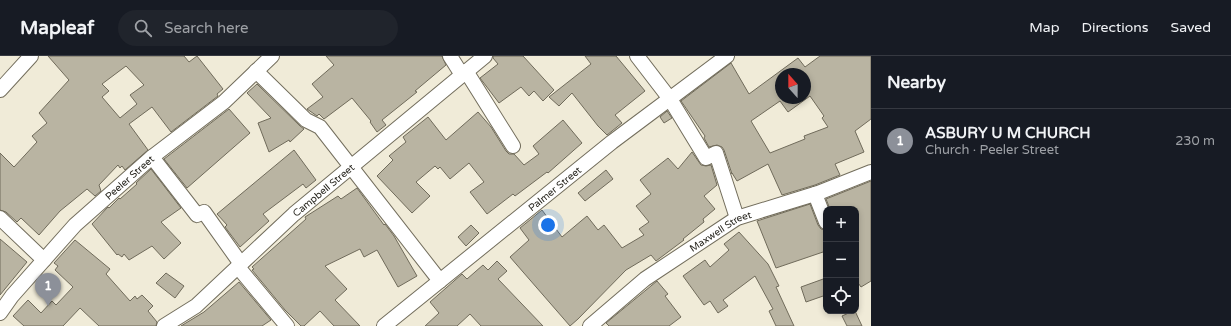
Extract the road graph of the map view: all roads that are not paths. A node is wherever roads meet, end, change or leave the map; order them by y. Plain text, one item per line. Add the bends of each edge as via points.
1 (31, 56) edge
2 (450, 56) edge
3 (484, 56) edge
4 (637, 56) edge
5 (727, 56) edge
6 (262, 62) edge
7 (464, 73) junction
8 (0, 90) edge
9 (670, 99) junction
10 (513, 146) dead end
11 (152, 157) junction
12 (350, 168) junction
13 (871, 172) edge
14 (815, 194) junction
15 (823, 214) edge
16 (0, 218) edge
17 (737, 218) junction
18 (44, 260) junction
19 (240, 265) junction
20 (440, 281) junction
21 (0, 313) edge
22 (164, 326) edge
23 (287, 326) edge
24 (384, 326) edge
25 (590, 326) edge

1 - 8 street
2 - 7 street
3 - 7 street, Campbell Street
4 - 9 street
5 - 9 street, Palmer Street
6 - 11 street, Peeler Street via 224,102
6 - 12 street via 306,120 320,127
7 - 10 street
7 - 12 street, Campbell Street
9 - 17 street via 706,158 716,153
9 - 20 street, Palmer Street via 612,142
11 - 18 street, Peeler Street via 76,225
11 - 19 street via 197,215 204,212
12 - 19 street, Campbell Street via 294,214
12 - 20 street
13 - 14 street, Maxwell Street
14 - 15 street
14 - 17 street, Maxwell Street
16 - 18 street
17 - 25 street, Maxwell Street via 645,279
18 - 21 street, Peeler Street
19 - 22 street, Campbell Street via 196,306
19 - 23 street
20 - 24 street, Palmer Street

